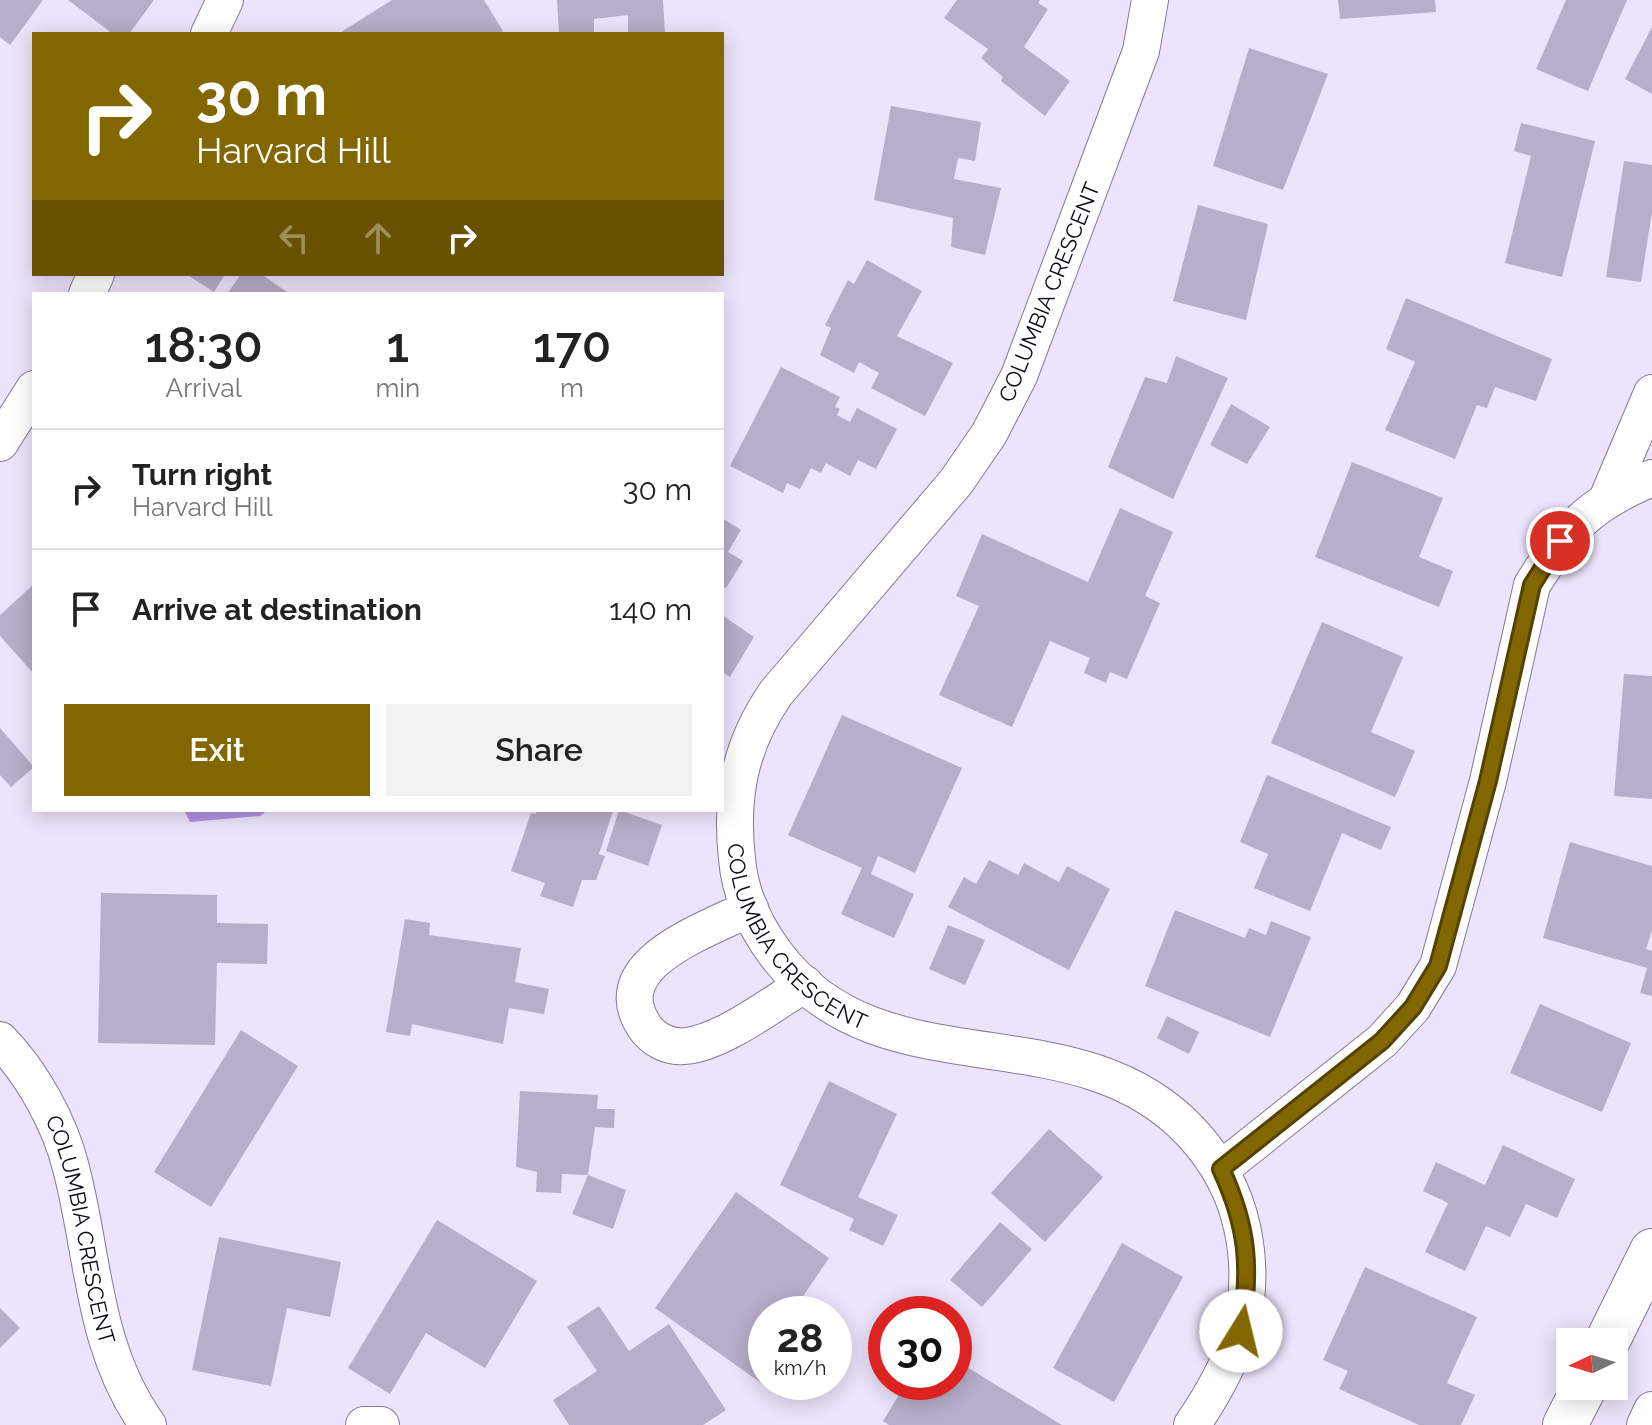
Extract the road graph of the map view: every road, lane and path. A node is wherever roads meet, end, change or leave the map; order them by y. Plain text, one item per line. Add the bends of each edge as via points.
1 (225, 0) edge
2 (1150, 0) edge
3 (210, 32) edge
4 (32, 392) edge
5 (1652, 393) edge
6 (0, 443) edge
7 (1652, 478) edge
8 (1608, 497) junction
9 (750, 908) junction
10 (805, 984) junction
11 (0, 1040) edge
12 (1221, 1169) junction
13 (1652, 1251) edge
14 (1614, 1328) edge
15 (1578, 1400) edge
16 (1652, 1410) edge
17 (148, 1425) edge
18 (364, 1425) edge
19 (381, 1425) edge
20 (1192, 1425) edge
21 (1565, 1425) edge
22 (1645, 1425) edge

1 - 3 street
2 - 9 street, COLUMBIA CRESCENT via 1141,51 1100,167 1019,376 989,434 956,482 776,693 742,754 734,836 738,875
4 - 6 street
5 - 8 street
7 - 8 street
8 - 12 street via 1560,541 1532,585 1485,796 1438,966 1413,1007 1382,1041
9 - 10 street, COLUMBIA CRESCENT via 769,945
9 - 10 street via 651,962 637,978 635,1003 644,1026 660,1042 683,1047 706,1042
10 - 12 street, COLUMBIA CRESCENT via 832,1007 883,1031 1070,1063 1130,1084 1180,1120
11 - 17 street, COLUMBIA CRESCENT via 50,1110 71,1167 90,1277 112,1353
12 - 20 street, COLUMBIA CRESCENT via 1247,1247 1247,1294 1241,1331 1224,1377
13 - 14 street
15 - 21 street
16 - 22 street
18 - 19 street

